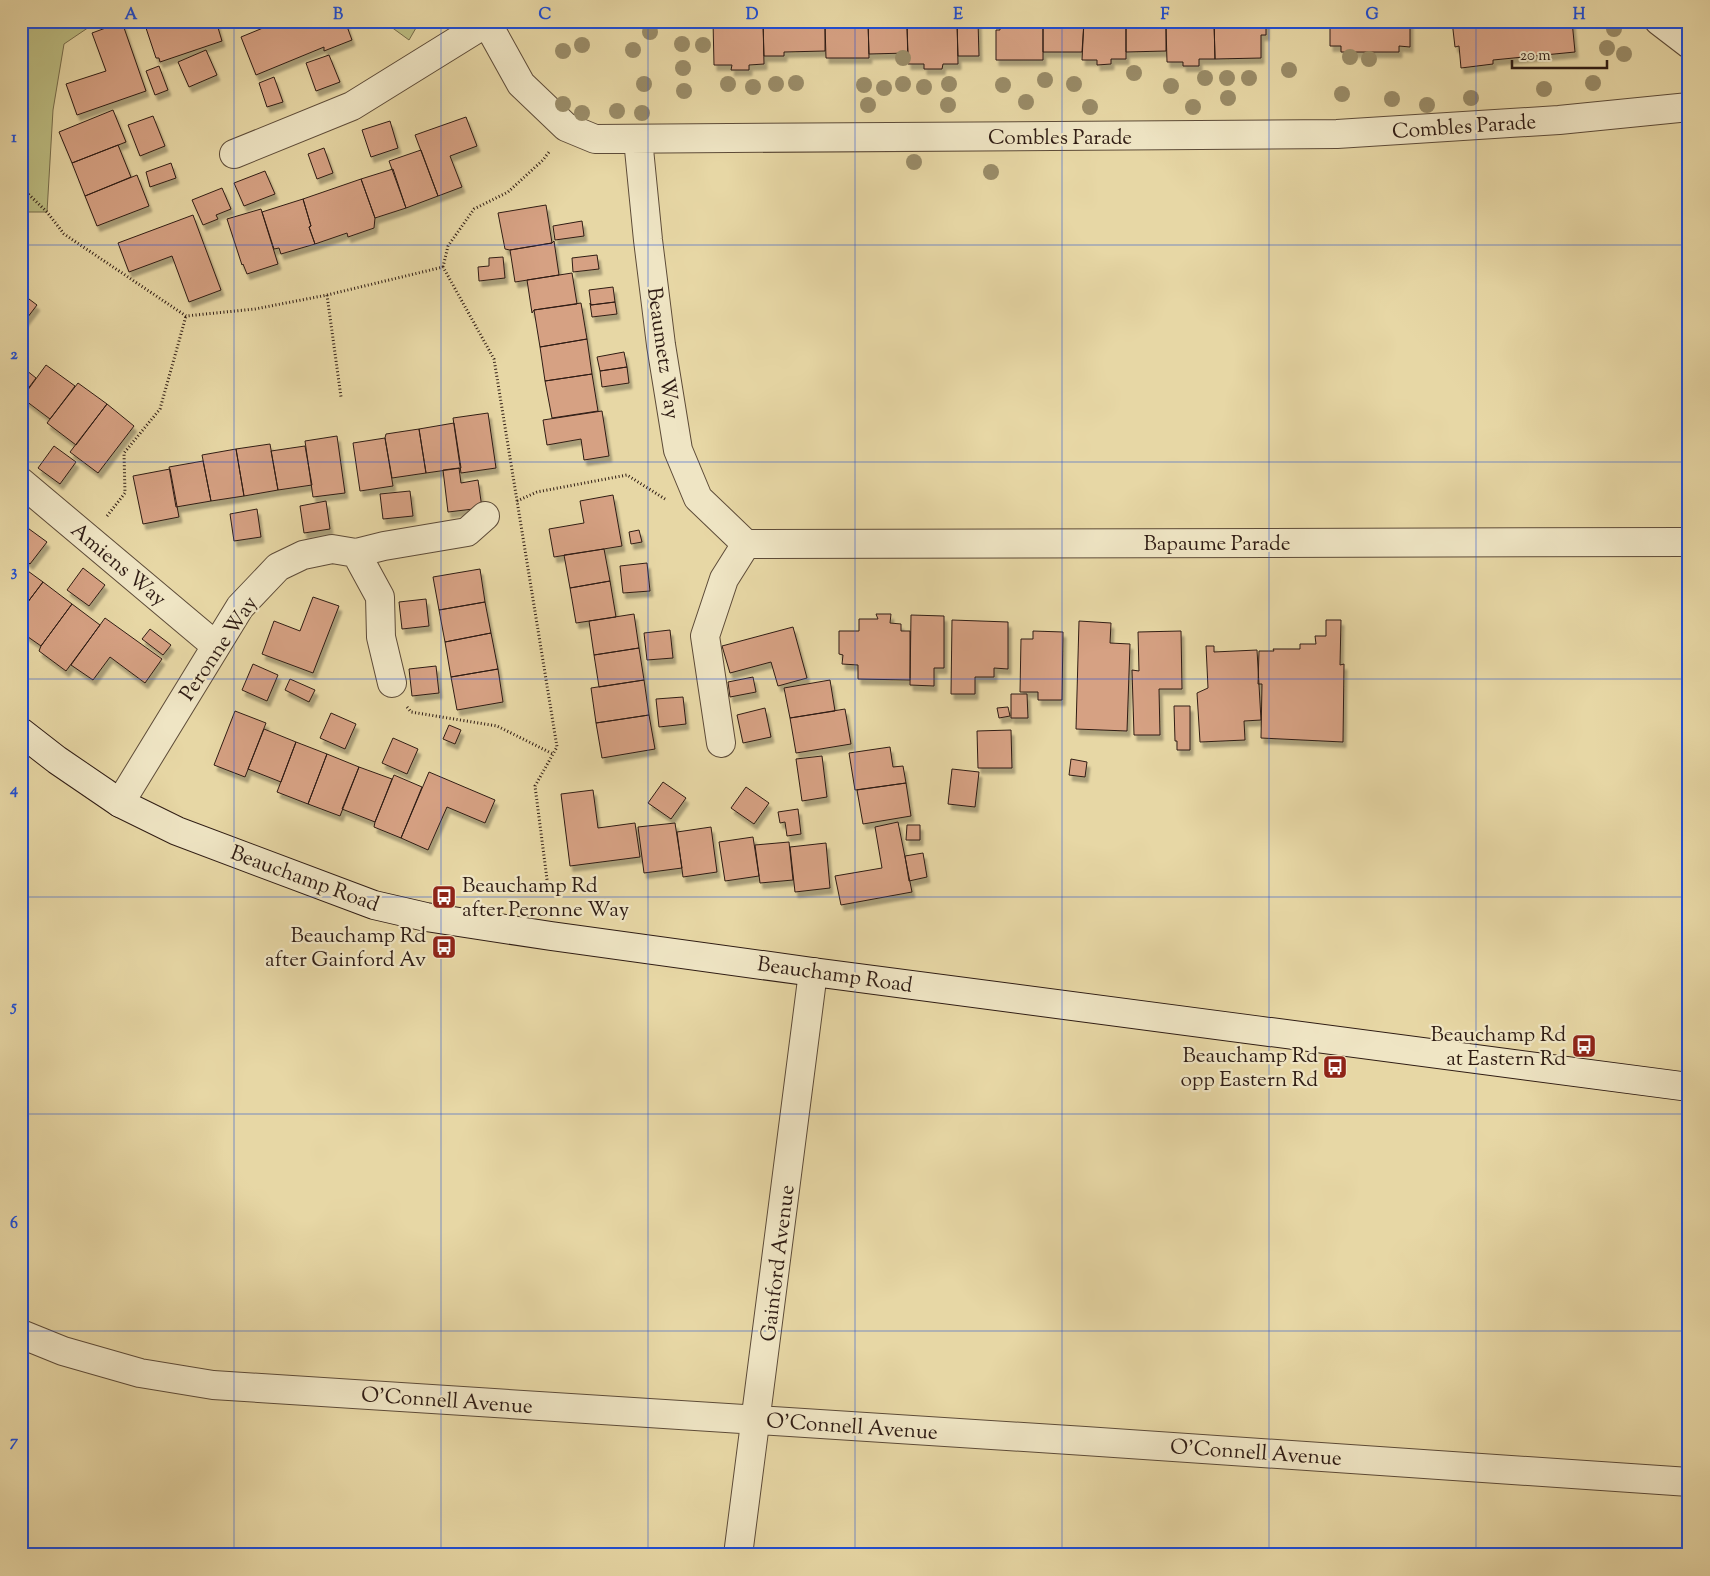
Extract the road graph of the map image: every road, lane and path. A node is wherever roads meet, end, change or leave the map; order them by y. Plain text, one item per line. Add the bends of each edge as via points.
1 (1660, 21) edge
2 (486, 22) edge
3 (1689, 44) edge
4 (1689, 107) edge
5 (566, 127) junction
6 (638, 139) junction
7 (234, 154) dead end
8 (21, 187) edge
9 (443, 267) junction
10 (327, 295) junction
11 (186, 316) junction
12 (341, 397) dead end
13 (21, 482) edge
14 (518, 501) junction
15 (669, 501) dead end
16 (485, 516) joint
17 (90, 539) junction
18 (1689, 542) edge
19 (746, 544) junction
20 (356, 553) junction
21 (216, 646) junction
22 (392, 683) joint
23 (21, 732) edge
24 (721, 743) dead end
25 (553, 754) junction
26 (120, 803) junction
27 (549, 895) dead end
28 (813, 972) junction
29 (1688, 1085) edge
30 (21, 1334) edge
31 (756, 1420) junction
32 (1689, 1482) edge
33 (738, 1555) edge

1 - 3 street
2 - 5 street, Combles Parade via 521,84
2 - 7 street via 352,106
4 - 6 street, Combles Parade via 1559,120 1337,134
5 - 6 street, Combles Parade via 595,139
5 - 9 path via 543,160 508,192 474,209 448,246
6 - 19 street, Beaumetz Way via 660,336 678,450 698,498
8 - 11 path via 64,234
9 - 10 path
9 - 14 path via 494,359
10 - 11 path via 255,309
10 - 12 path
11 - 17 path via 160,409 124,453 125,493
13 - 17 street, Amiens Way
14 - 15 path via 537,492 627,475
14 - 16 path
14 - 25 path via 557,747
16 - 20 street, Peronne Way via 467,532
17 - 21 street, Amiens Way
18 - 19 street, Bapaume Parade
19 - 24 street via 724,579 705,636
20 - 21 street, Peronne Way via 332,549 303,555 278,567 240,607
20 - 22 street via 380,597 381,637
21 - 26 street, Peronne Way
22 - 25 path via 411,712 497,726
23 - 26 street, Beauchamp Road
25 - 27 path via 535,786
26 - 28 street, Beauchamp Road via 178,831 374,905 426,917
28 - 29 street, Beauchamp Road
28 - 31 street, Gainford Avenue
30 - 31 street, O'Connell Avenue via 63,1351 140,1372 213,1385
31 - 32 street, O'Connell Avenue
31 - 33 street, Gainford Avenue

